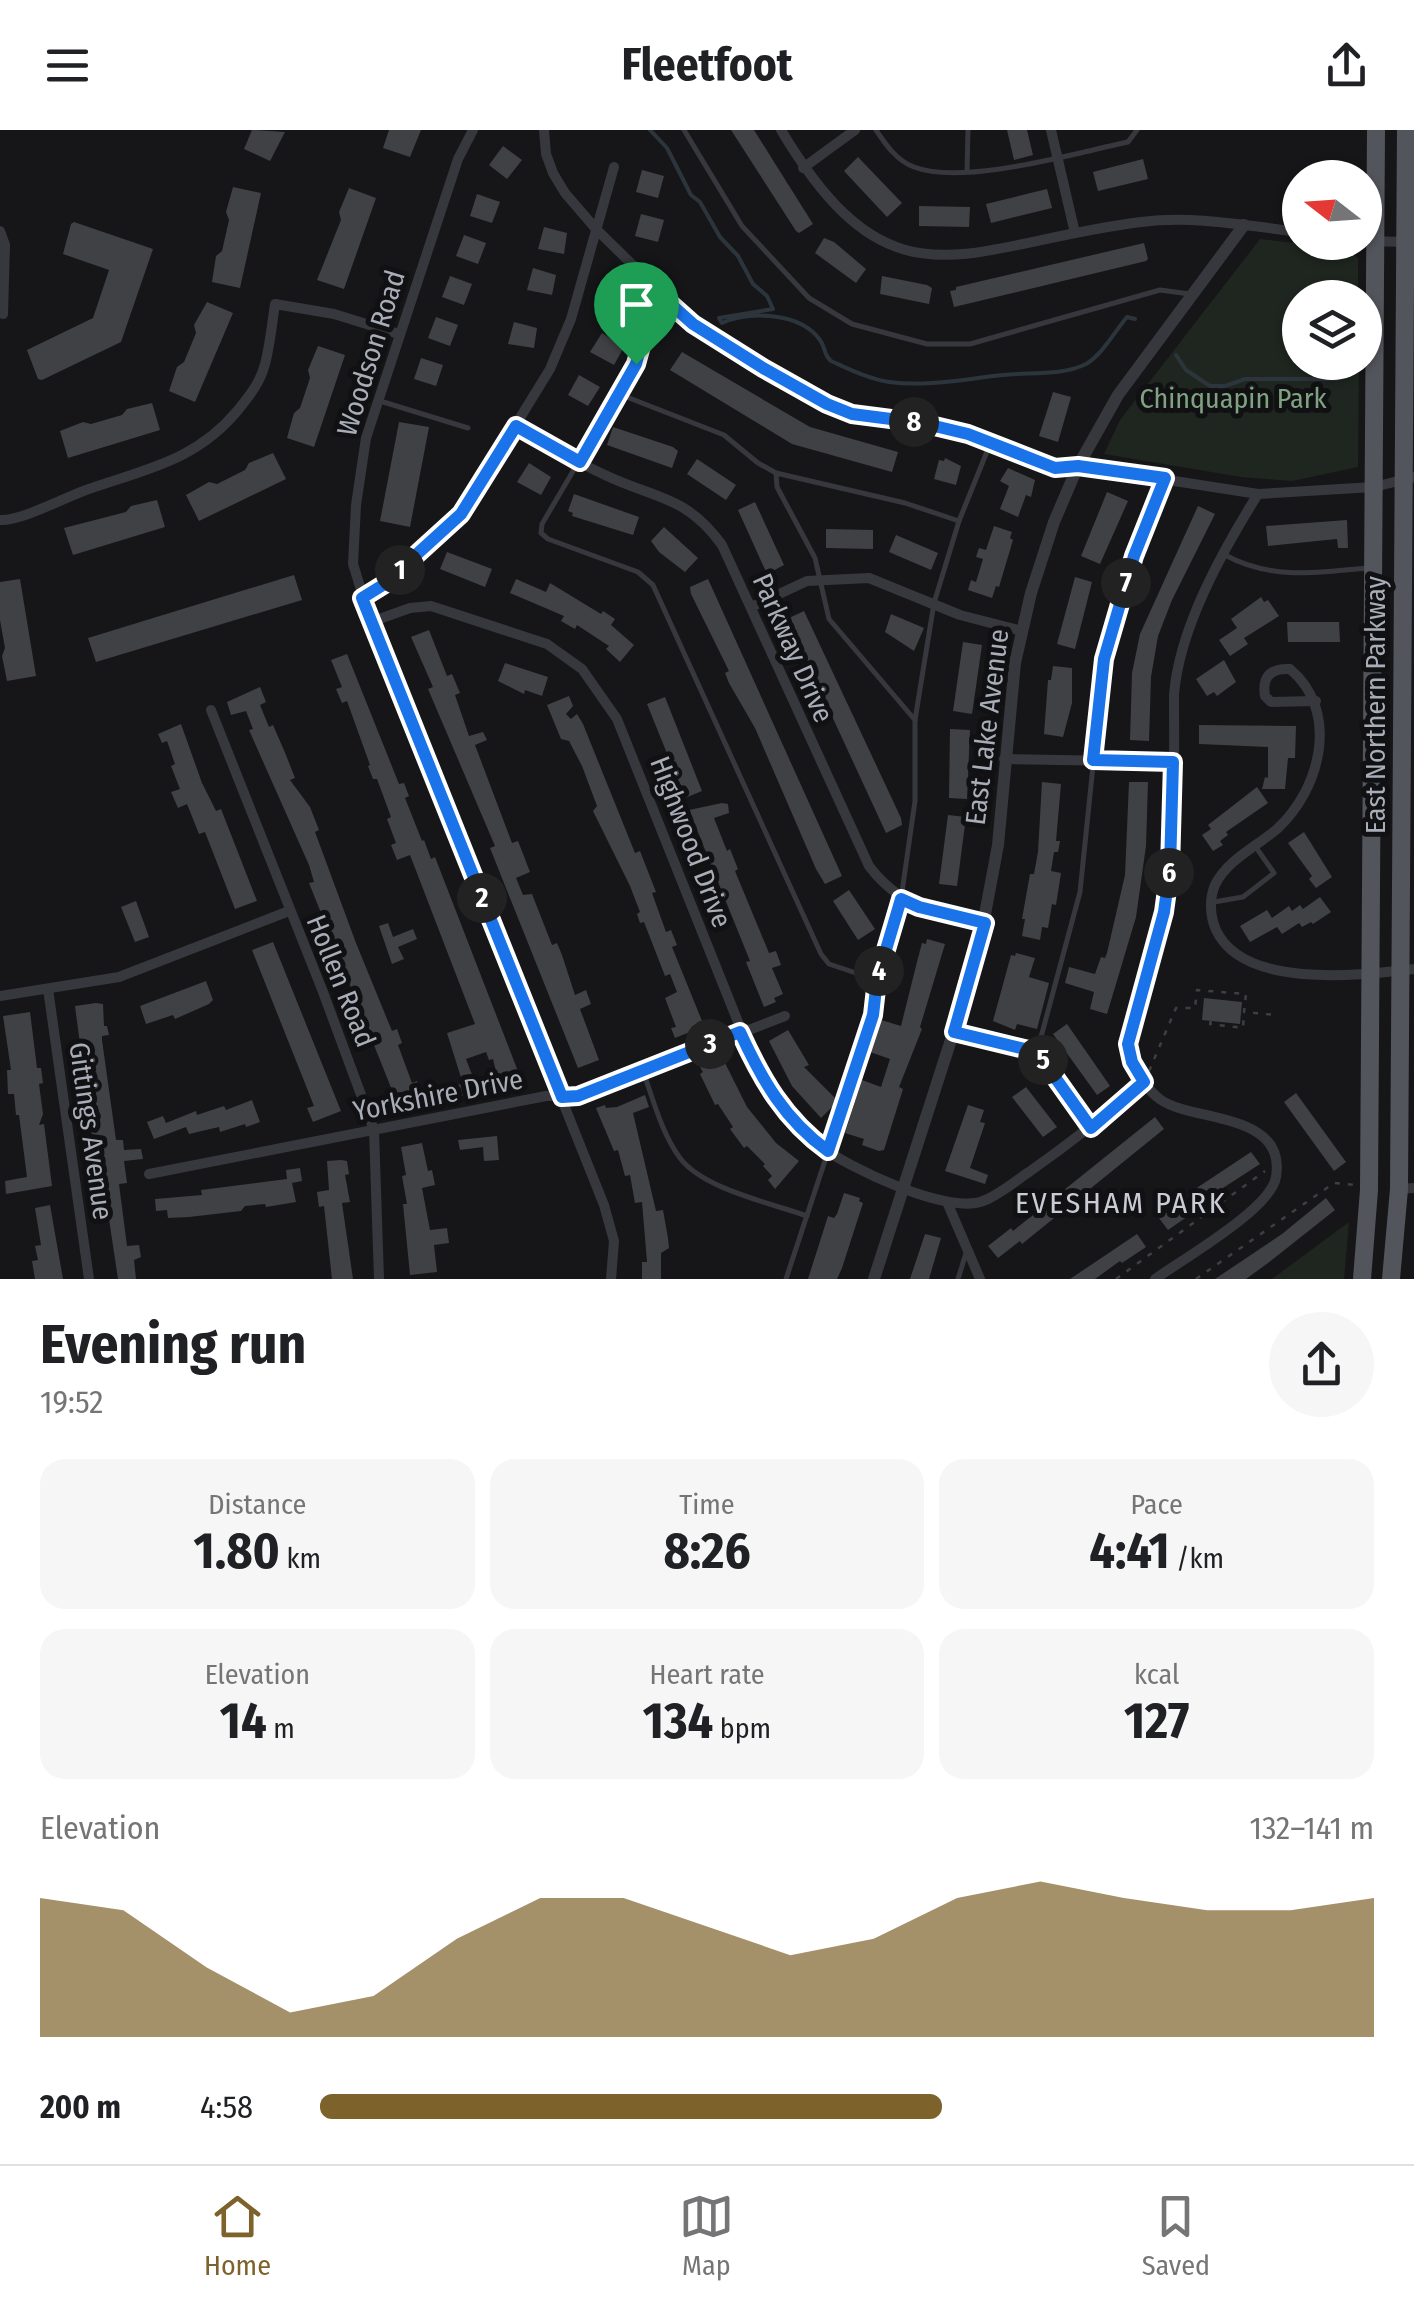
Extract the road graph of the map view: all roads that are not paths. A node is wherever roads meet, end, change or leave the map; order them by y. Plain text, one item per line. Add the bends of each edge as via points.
1 (473, 130) edge
2 (544, 130) edge
3 (684, 130) edge
4 (781, 130) edge
5 (855, 130) edge
6 (876, 130) edge
7 (968, 130) edge
8 (1051, 130) edge
9 (1137, 130) edge
10 (1376, 130) edge
11 (1406, 130) edge
12 (1057, 157) junction
13 (1374, 160) edge
14 (1410, 161) edge
15 (614, 168) dead end
16 (803, 168) junction
17 (968, 171) junction
18 (1244, 225) junction
19 (596, 229) junction
20 (0, 230) edge
21 (1282, 230) edge
22 (1074, 233) junction
23 (1382, 241) edge
24 (1410, 241) edge
25 (1370, 260) edge
26 (656, 291) junction
27 (1190, 294) junction
28 (3, 314) dead end
29 (399, 334) junction
30 (618, 393) junction
31 (377, 400) junction
32 (516, 426) junction
33 (468, 428) dead end
34 (991, 441) junction
35 (580, 462) junction
36 (1078, 466) junction
37 (776, 473) junction
38 (1165, 478) junction
39 (1409, 478) edge
40 (1374, 487) junction
41 (1258, 494) junction
42 (0, 520) edge
43 (960, 521) junction
44 (1225, 555) junction
45 (1408, 562) edge
46 (1374, 567) junction
47 (822, 578) junction
48 (362, 598) junction
49 (934, 604) junction
50 (751, 607) junction
51 (371, 622) junction
52 (1022, 631) junction
53 (1316, 701) junction
54 (211, 710) dead end
55 (915, 720) junction
56 (1004, 758) junction
57 (1093, 760) junction
58 (1173, 762) junction
59 (1254, 846) junction
60 (1408, 890) edge
61 (901, 899) junction
62 (1211, 902) junction
63 (289, 911) junction
64 (985, 923) junction
65 (1407, 970) edge
66 (1370, 976) junction
67 (877, 980) junction
68 (48, 989) junction
69 (0, 996) edge
70 (785, 1016) dead end
71 (740, 1032) junction
72 (954, 1032) junction
73 (1037, 1052) junction
74 (643, 1071) junction
75 (1144, 1082) junction
76 (1407, 1094) edge
77 (562, 1097) junction
78 (1091, 1128) junction
79 (374, 1130) junction
80 (828, 1151) junction
81 (149, 1174) dead end
82 (904, 1187) junction
83 (1406, 1189) edge
84 (947, 1202) junction
85 (807, 1216) junction
86 (968, 1250) junction
87 (89, 1279) edge
88 (379, 1279) edge
89 (611, 1279) edge
90 (786, 1279) edge
91 (874, 1279) edge
92 (958, 1279) edge
93 (980, 1279) edge
94 (1156, 1279) edge
95 (1362, 1279) edge
96 (1391, 1279) edge

1 - 29 street, Woodson Road
2 - 19 street via 553,173
3 - 27 lane via 742,226 809,298 852,324 927,344 970,344 1160,290
4 - 16 street
5 - 16 street
6 - 17 lane via 913,167
7 - 17 lane
8 - 12 street
9 - 12 lane via 1128,142
10 - 13 main road, East Northern Parkway
11 - 14 main road, East Northern Parkway
12 - 17 lane
12 - 22 street
14 - 24 main road, East Northern Parkway
15 - 19 street
16 - 22 street via 849,220 912,254 970,253
18 - 21 street
18 - 22 street via 1174,219
18 - 27 street, East Lake Avenue
19 - 26 street
19 - 32 street via 563,342
20 - 28 street
23 - 24 street
24 - 39 main road, East Northern Parkway
25 - 40 main road, East Northern Parkway
26 - 30 lane via 636,364
26 - 34 street via 693,324 827,404
27 - 36 street, East Lake Avenue via 1118,394
29 - 31 street, Woodson Road
29 - 42 street via 275,304 254,392 204,445
30 - 35 lane
30 - 37 lane via 714,430
31 - 33 lane
31 - 48 street, Woodson Road via 360,468 353,542
32 - 35 street, Parkway Drive
32 - 48 street via 461,514
34 - 36 street via 1055,468
34 - 43 lane
35 - 50 street, Parkway Drive via 696,514 722,545
35 - 67 lane via 541,532 647,577 821,954 829,964
36 - 38 street
36 - 52 street, East Lake Avenue via 1042,555
37 - 43 lane
37 - 47 lane
38 - 41 street
38 - 57 lane via 1104,659
39 - 40 street
39 - 45 main road, East Northern Parkway
40 - 41 street
40 - 46 main road, East Northern Parkway
41 - 44 street
43 - 49 lane
44 - 46 lane via 1269,573
44 - 58 street via 1178,664
45 - 60 main road, East Northern Parkway
46 - 66 main road, East Northern Parkway
47 - 49 street via 869,578
47 - 50 street
47 - 55 lane via 830,619
48 - 51 street, Woodson Road
49 - 52 street
49 - 55 lane
50 - 61 street, Parkway Drive via 854,837 881,882
51 - 71 street, Highwood Drive via 431,606 547,644 582,669 623,732
51 - 77 street, Woodson Road
52 - 56 street, East Lake Avenue
53 - 53 street via 1290,668 1278,668 1263,683 1271,702
53 - 59 street via 1319,746 1302,796 1279,828
54 - 63 street, Hollen Road
55 - 61 lane via 915,801
56 - 57 street
56 - 64 street, East Lake Avenue
57 - 58 street
57 - 73 lane via 1080,892
58 - 75 street via 1164,912 1128,1044
59 - 62 street via 1223,873
59 - 62 lane via 1274,873 1243,897
60 - 65 main road, East Northern Parkway
61 - 64 street
61 - 67 lane
62 - 66 street via 1221,938 1246,959 1292,972
63 - 68 street via 131,974
63 - 79 street, Hollen Road
64 - 72 street, East Lake Avenue
65 - 66 street
65 - 76 main road, East Northern Parkway
66 - 95 main road, East Northern Parkway
67 - 80 lane via 873,1015
68 - 69 street
68 - 87 street, Gittings Avenue
70 - 71 street, Yorkshire Drive
71 - 74 street, Yorkshire Drive
71 - 80 street, Highwood Drive via 778,1105
72 - 73 street
72 - 82 street, East Lake Avenue
73 - 78 street
74 - 77 street, Yorkshire Drive
74 - 85 lane via 669,1139 694,1172
75 - 78 street
75 - 94 street via 1170,1105 1249,1128 1267,1142 1275,1164 1275,1183 1261,1202
76 - 83 main road, East Northern Parkway
77 - 79 street, Yorkshire Drive
77 - 89 street, Woodson Road via 610,1224
78 - 84 street via 993,1196 972,1204
79 - 81 street, Yorkshire Drive
79 - 88 street, Hollen Road
80 - 82 street, Highwood Drive
80 - 85 lane
82 - 84 street, Highwood Drive
82 - 91 street, East Lake Avenue
83 - 96 main road, East Northern Parkway
84 - 86 street
85 - 90 lane
86 - 92 lane
86 - 93 street

